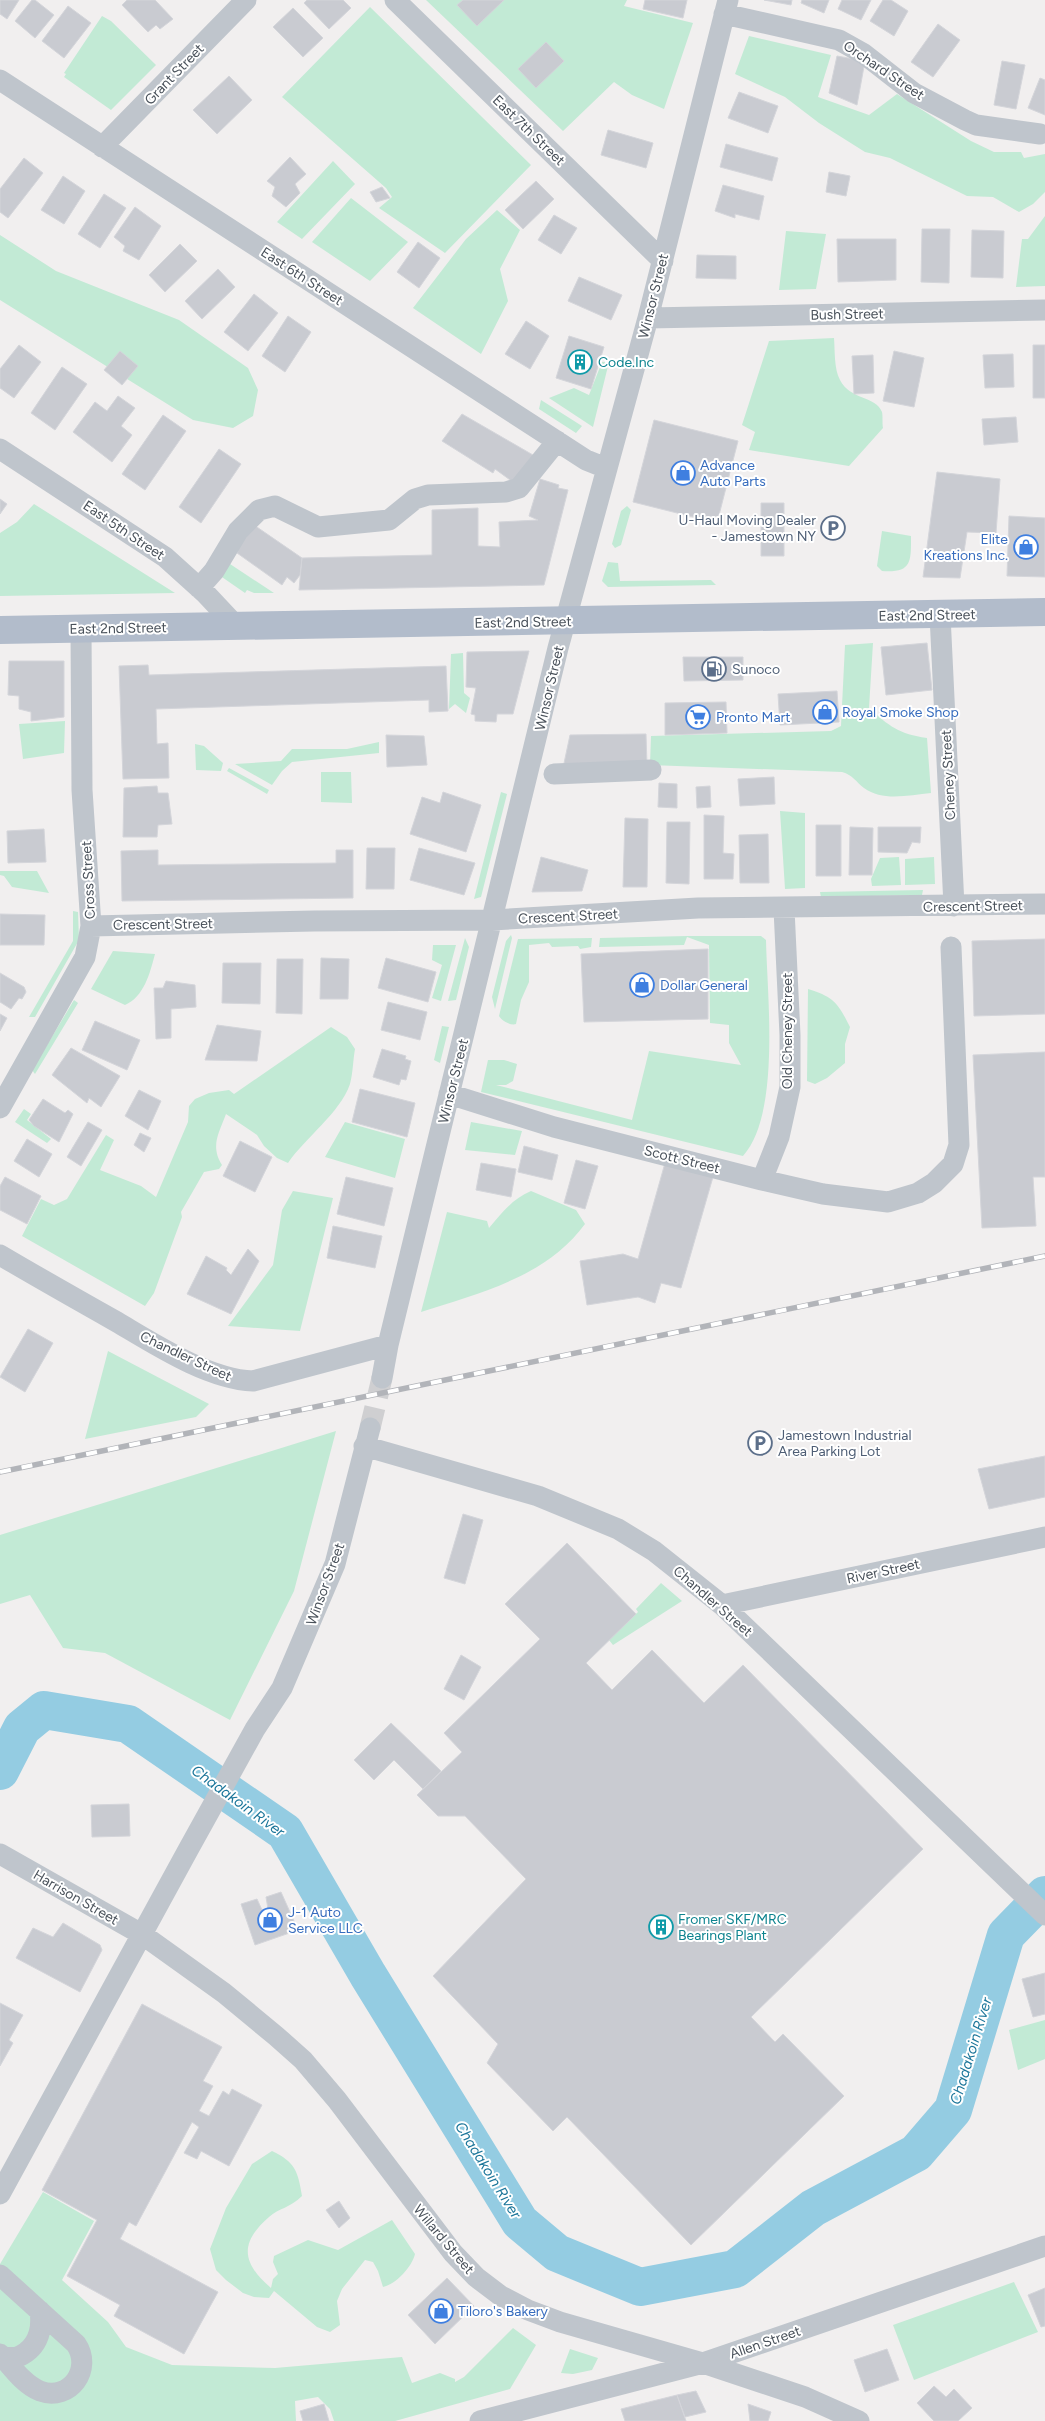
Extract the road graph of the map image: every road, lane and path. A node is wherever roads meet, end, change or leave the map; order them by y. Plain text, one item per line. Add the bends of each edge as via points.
1 (246, 0) edge
2 (395, 0) edge
3 (726, 7) edge
4 (0, 80) edge
5 (1040, 134) dead end
6 (102, 147) junction
7 (663, 260) junction
8 (1045, 310) edge
9 (648, 318) junction
10 (557, 441) junction
11 (0, 449) edge
12 (606, 468) junction
13 (199, 588) junction
14 (1045, 612) edge
15 (940, 614) junction
16 (565, 622) junction
17 (236, 626) junction
18 (0, 630) edge
19 (81, 630) junction
20 (651, 770) dead end
21 (554, 774) dead end
22 (1045, 904) edge
23 (954, 906) junction
24 (784, 909) junction
25 (492, 920) junction
26 (90, 926) junction
27 (951, 947) dead end
28 (449, 1094) junction
29 (0, 1108) edge
30 (762, 1180) junction
31 (0, 1256) edge
32 (388, 1345) junction
33 (382, 1378) tunnel mouth
34 (367, 1437) joint
35 (1045, 1537) edge
36 (722, 1605) junction
37 (5, 1856) edge
38 (1045, 1915) edge
39 (143, 1935) junction
40 (0, 2194) edge
41 (1045, 2246) edge
42 (0, 2275) edge
43 (40, 2311) junction
44 (1, 2355) edge
45 (703, 2363) junction
46 (480, 2421) edge
47 (859, 2421) edge

1 - 6 street, Grant Street
2 - 7 street, East 7th Street
3 - 5 street, Orchard Street via 839,40 864,54 914,93 976,125
3 - 7 street, Winsor Street
4 - 6 street, East 6th Street
6 - 10 street, East 6th Street
7 - 9 street, Winsor Street
8 - 9 street, Bush Street
9 - 12 street, Winsor Street
10 - 12 street, East 6th Street via 586,460
10 - 13 street via 524,484 513,491 428,495 415,499 389,520 318,527 275,506 259,510 238,531 214,571
11 - 13 street, East 5th Street via 165,557
12 - 16 street, Winsor Street
13 - 17 street, East 5th Street
14 - 15 main road, East 2nd Street
15 - 16 main road, East 2nd Street
15 - 23 street, Cheney Street
16 - 17 main road, East 2nd Street
16 - 25 street, Winsor Street
17 - 19 main road, East 2nd Street
18 - 19 main road, East 2nd Street
19 - 26 street, Cross Street via 82,790
20 - 21 street
22 - 23 street, Crescent Street
23 - 24 street, Crescent Street
24 - 25 street, Crescent Street via 698,908
24 - 30 street, Old Cheney Street via 790,1087 779,1137
25 - 26 street, Crescent Street via 314,920
25 - 28 street, Winsor Street
26 - 29 street, Cross Street via 80,970
27 - 30 street, Scott Street via 960,1145 953,1164 918,1194 888,1202 823,1194
28 - 30 street, Scott Street via 554,1126
28 - 32 street, Winsor Street
31 - 32 street, Chandler Street via 166,1350 224,1377 254,1381
32 - 33 street, Winsor Street
34 - 36 street, Chandler Street via 538,1496 602,1522 654,1551
34 - 39 street, Winsor Street via 335,1564 282,1688
35 - 36 street, River Street
36 - 38 street, Chandler Street
37 - 39 street, Harrison Street
39 - 40 street, Winsor Street
39 - 45 street, Willard Street via 224,1994 303,2060 337,2100 429,2224 476,2277 508,2299 560,2322
41 - 45 street, Allen Street
42 - 43 street
43 - 44 street via 42,2332 32,2348 15,2358
43 - 44 street via 69,2336 81,2352 83,2367 76,2380 57,2393 38,2390
45 - 46 street, Allen Street
45 - 47 street, Willard Street via 805,2397

